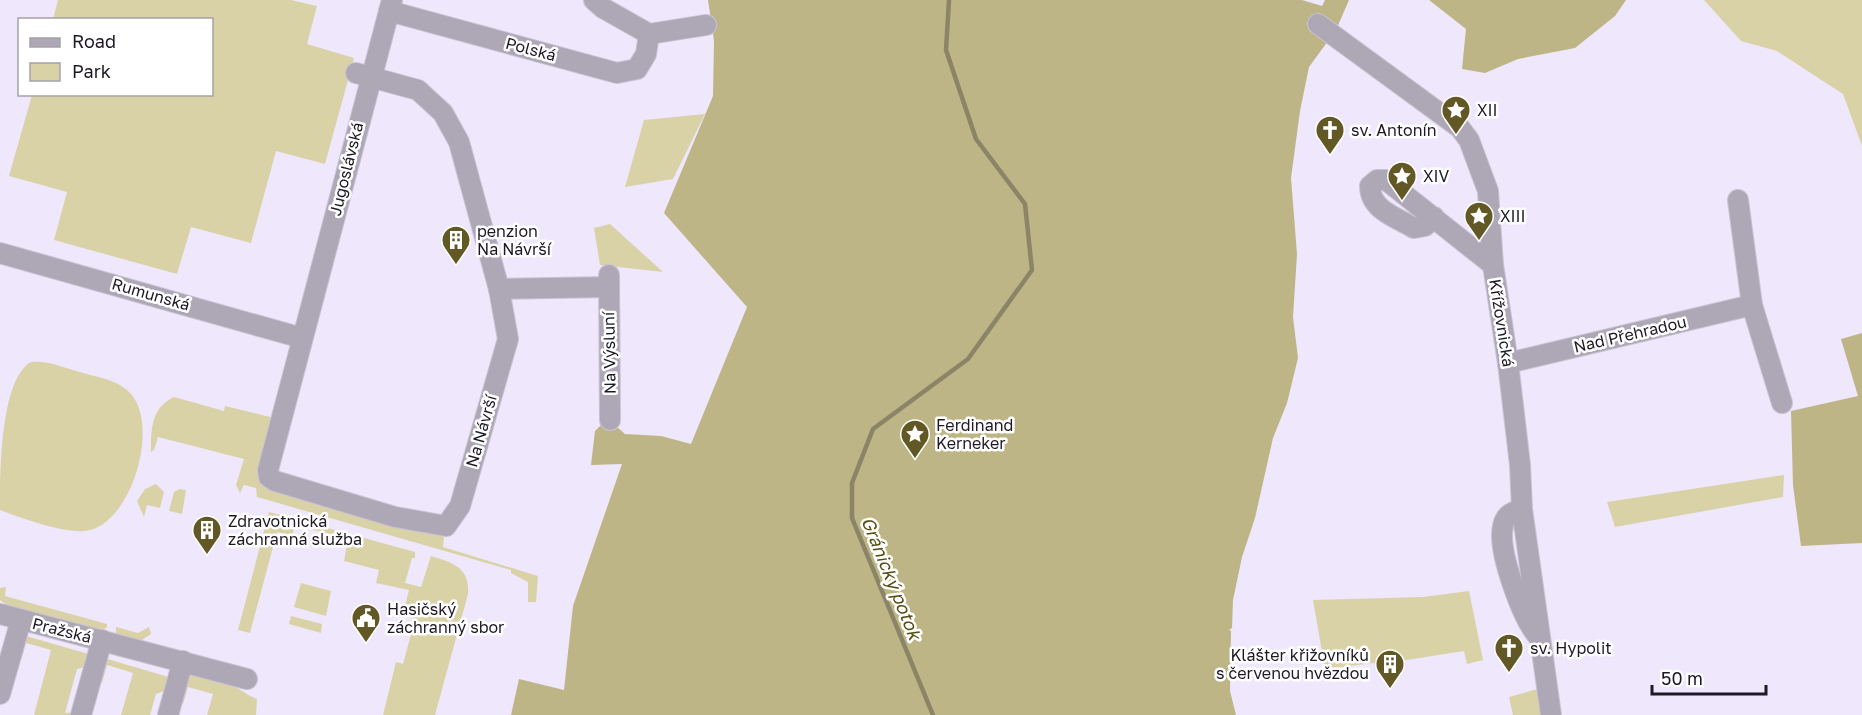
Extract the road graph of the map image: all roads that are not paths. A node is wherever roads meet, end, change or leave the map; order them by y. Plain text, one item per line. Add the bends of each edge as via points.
1 (594, 0) edge
2 (390, 5) edge
3 (1318, 24) dead end
4 (706, 25) dead end
5 (649, 34) junction
6 (363, 75) junction
7 (1738, 200) dead end
8 (1434, 218) dead end
9 (0, 253) edge
10 (1493, 265) junction
11 (499, 289) junction
12 (1752, 305) junction
13 (302, 338) junction
14 (1508, 363) junction
15 (1782, 403) dead end
16 (610, 420) dead end
17 (0, 614) edge
18 (21, 620) junction
19 (102, 640) junction
20 (183, 662) junction
21 (247, 679) dead end
22 (0, 694) edge
23 (81, 715) edge
24 (168, 715) edge
25 (1551, 715) edge

1 - 5 street
2 - 5 street, Polská via 617,73 637,69 646,54
2 - 6 street, Jugoslávská
3 - 10 street, Křížovnická via 1460,128 1469,140 1488,191
4 - 5 street
6 - 11 street, Na Návrší via 418,90 443,113 459,142
6 - 13 street, Jugoslávská
7 - 12 street
8 - 10 street
9 - 13 street, Rumunská
10 - 14 street, Křížovnická
11 - 13 street, Na Návrší via 508,339 460,506 446,526 384,514 269,477 267,470
11 - 16 street, Na Výsluní via 609,281
12 - 14 street, Nad Přehradou
12 - 15 street
14 - 25 street, Křížovnická via 1522,509 1511,512 1506,519 1503,539 1521,608 1530,627 1542,639
17 - 18 street, Pražská
18 - 19 street, Pražská
18 - 22 street, Pražská
19 - 20 street, Pražská
19 - 23 street, Pražská
20 - 21 street, Pražská
20 - 24 street

